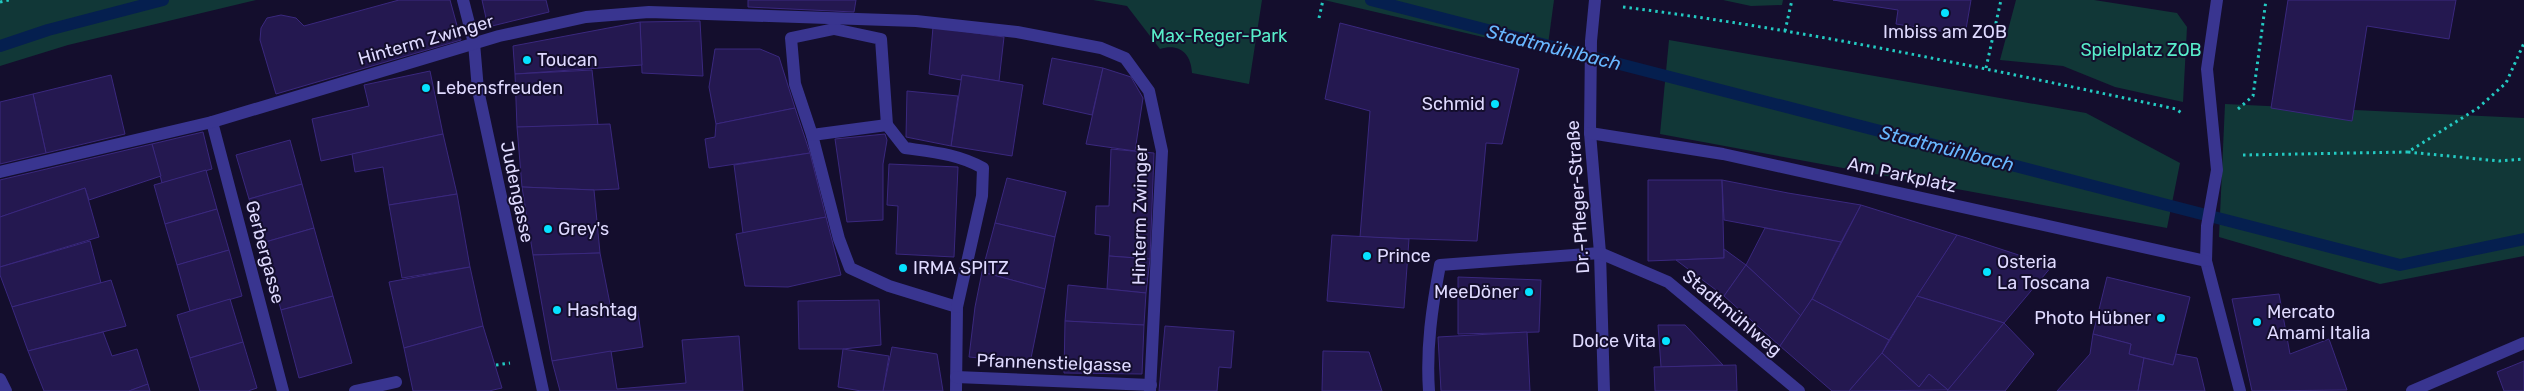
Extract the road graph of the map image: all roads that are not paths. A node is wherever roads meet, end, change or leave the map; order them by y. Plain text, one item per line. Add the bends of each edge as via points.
1 (462, 0) edge
2 (2217, 0) edge
3 (1595, 2) edge
4 (835, 24) junction
5 (474, 43) junction
6 (212, 122) junction
7 (887, 125) junction
8 (1590, 133) junction
9 (812, 135) junction
10 (0, 172) edge
11 (1600, 253) junction
12 (2206, 261) junction
13 (957, 307) junction
14 (2524, 343) edge
15 (956, 377) junction
16 (0, 379) edge
17 (396, 382) dead end
18 (1151, 388) edge
19 (6, 391) edge
20 (283, 391) edge
21 (355, 391) edge
22 (543, 391) edge
23 (956, 391) edge
24 (1429, 391) edge
25 (1604, 391) edge
26 (1799, 391) edge
27 (2240, 391) edge
28 (2412, 391) edge

1 - 5 street, Judengasse
2 - 12 street via 2207,70 2217,170 2207,226
3 - 8 street, Dr.-Pfleger-Straße via 1589,84
4 - 5 street, Hinterm Zwinger via 649,12 586,17
4 - 7 street via 881,39
4 - 9 street via 791,38 795,84
4 - 18 street, Hinterm Zwinger via 916,21 1017,32 1102,48 1125,58 1149,91 1162,151
5 - 6 street, Hinterm Zwinger
5 - 22 street, Judengasse via 478,90
6 - 10 street, Hinterm Zwinger
6 - 20 street, Gerbergasse
7 - 9 street
7 - 13 street, Pfannenstielgasse via 905,148 951,154 983,168 982,196
8 - 11 street, Dr.-Pfleger-Straße
8 - 12 street, Am Parkplatz via 1723,154
9 - 13 street via 839,239 850,268 889,286
11 - 24 street, Stadtmühlweg via 1440,265 1431,308 1427,360
11 - 25 street, Dr.-Pfleger-Straße
11 - 26 street, Stadtmühlweg via 1668,282
12 - 27 street
13 - 15 street, Pfannenstielgasse
14 - 28 street
15 - 18 street, Pfannenstielgasse
15 - 23 street, Pfannenstielgasse
16 - 19 street
17 - 21 street

